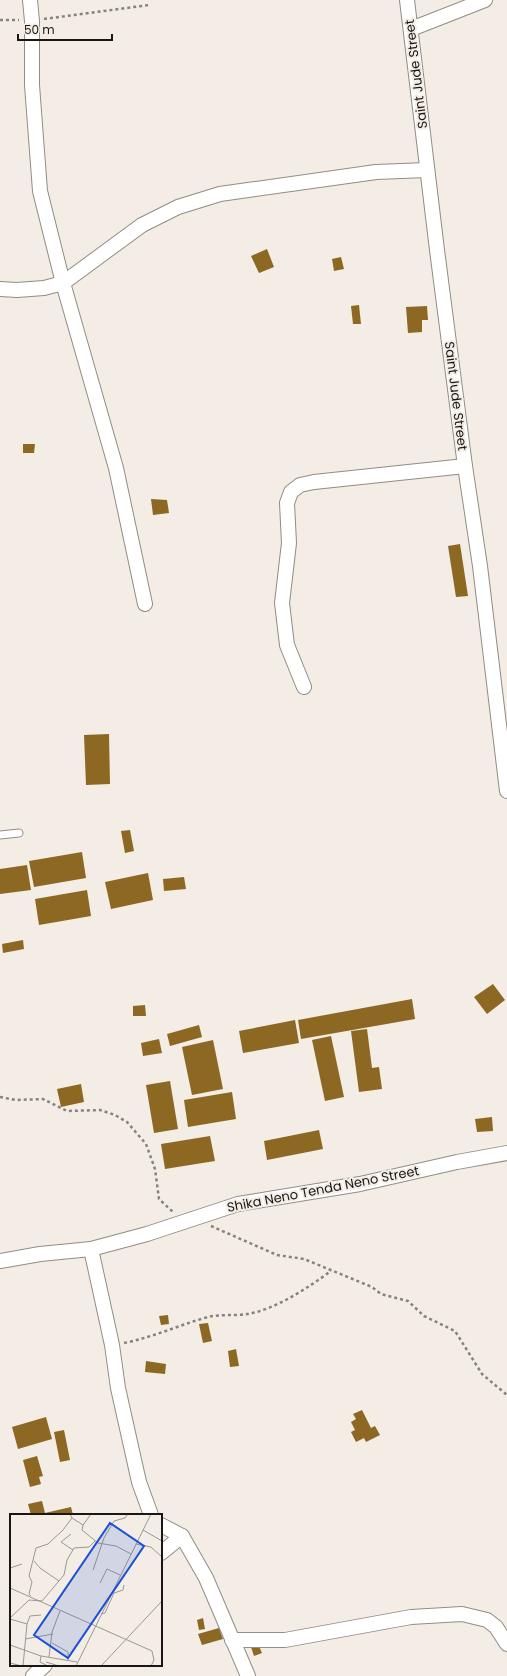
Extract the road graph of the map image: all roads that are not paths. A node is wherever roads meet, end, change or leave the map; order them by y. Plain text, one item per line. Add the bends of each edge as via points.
1 (30, 0) edge
2 (407, 0) edge
3 (485, 0) edge
4 (411, 29) junction
5 (427, 170) junction
6 (63, 283) junction
7 (0, 289) edge
8 (465, 466) junction
9 (145, 604) dead end
10 (304, 687) dead end
11 (507, 791) edge
12 (20, 833) dead end
13 (0, 835) edge
14 (507, 1154) edge
15 (90, 1249) junction
16 (0, 1261) edge
17 (151, 1514) edge
18 (162, 1526) edge
19 (182, 1536) junction
20 (162, 1553) edge
21 (232, 1640) junction
22 (507, 1644) edge
23 (44, 1666) edge
24 (34, 1676) edge
25 (248, 1676) edge

1 - 6 street via 32,85 40,190
2 - 4 street, Saint Jude Street
3 - 4 street
4 - 5 street, Saint Jude Street
5 - 6 street via 376,172 220,194 178,207 142,225
5 - 8 street, Saint Jude Street
6 - 7 street via 44,288
6 - 9 street via 116,468
8 - 10 street via 314,482 300,485 291,492 286,503 289,543 282,603 287,645
8 - 11 street, Saint Jude Street via 480,566
12 - 13 lane
14 - 15 street, Shika Neno Tenda Neno Street via 360,1184 238,1204 147,1234
15 - 16 street, Shika Neno Tenda Neno Street
15 - 17 street via 139,1482
18 - 19 street
19 - 20 street
19 - 21 street via 206,1578
21 - 22 street via 285,1640 411,1617 462,1614 487,1620 496,1627
21 - 25 street
23 - 24 street

